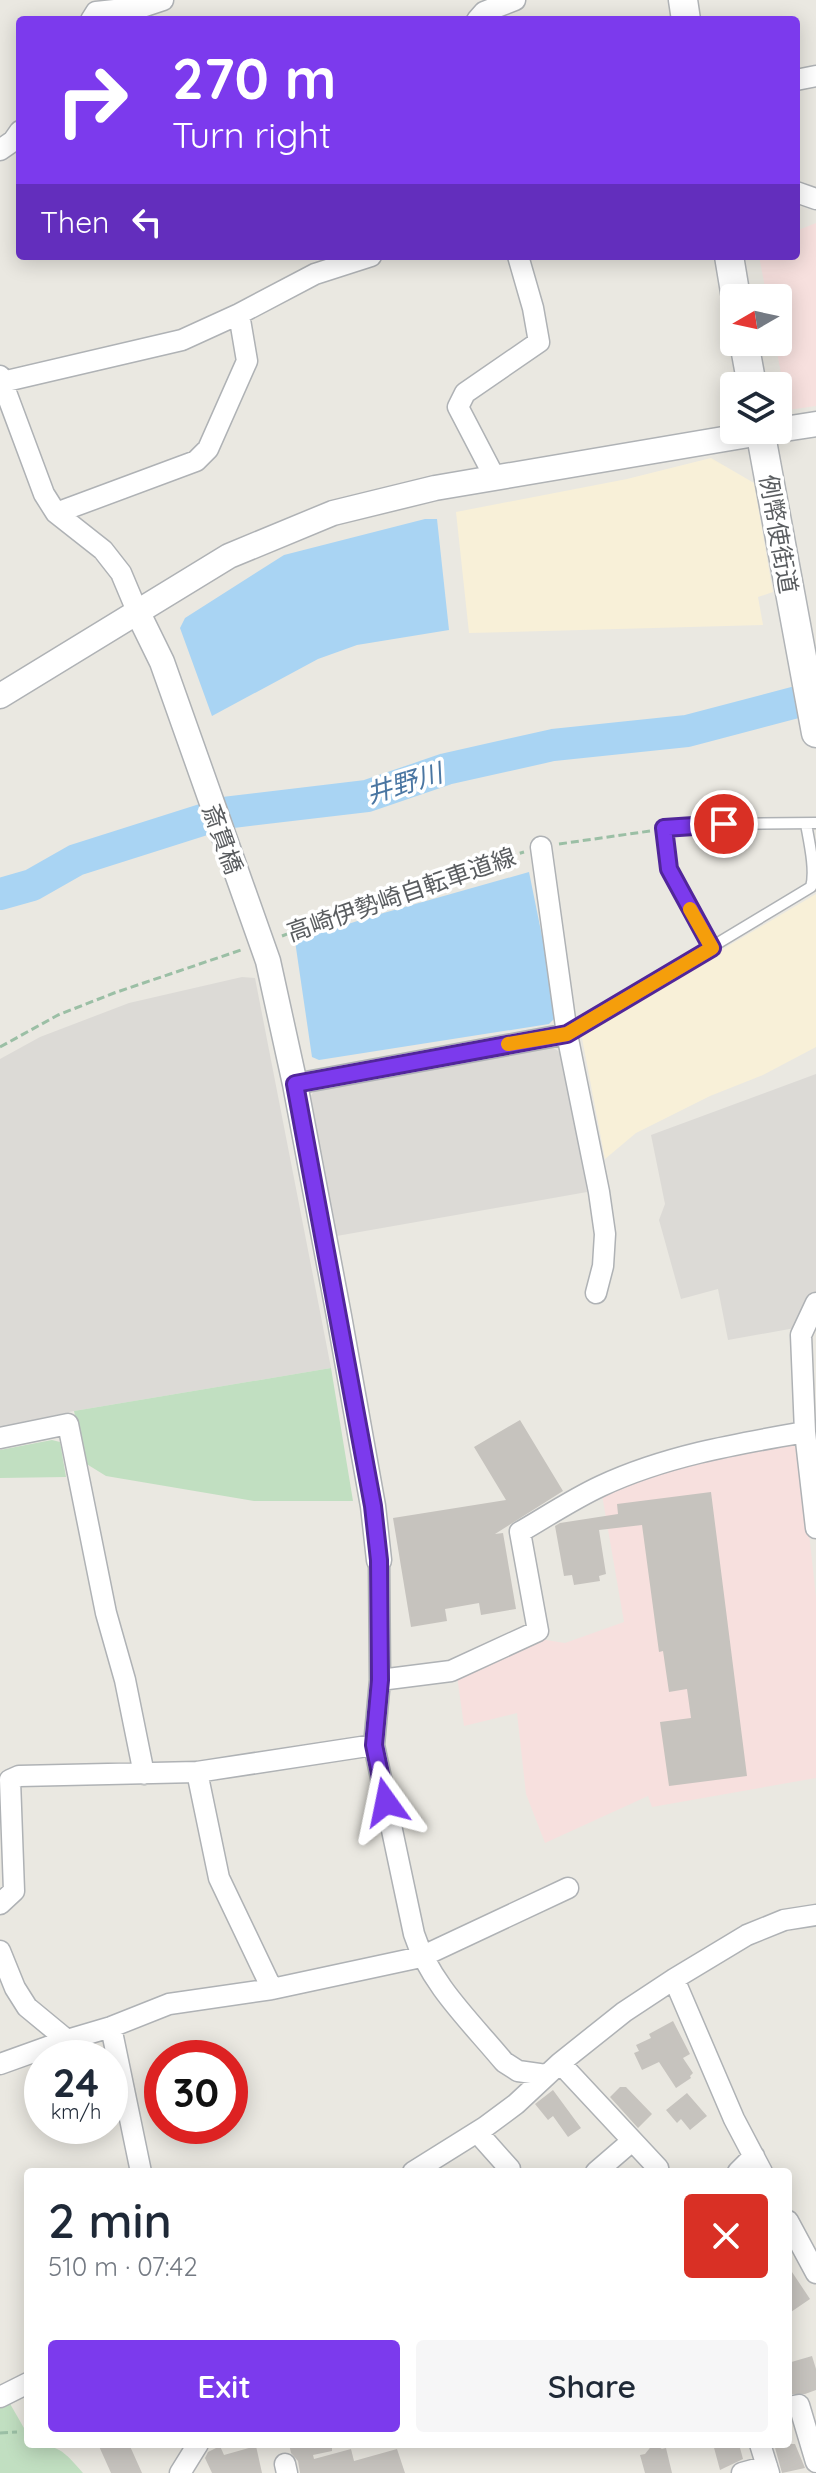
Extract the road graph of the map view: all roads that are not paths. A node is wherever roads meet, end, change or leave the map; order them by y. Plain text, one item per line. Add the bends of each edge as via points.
1 (163, 0) edge
2 (515, 0) edge
3 (97, 11) edge
4 (480, 16) edge
5 (16, 137) edge
6 (0, 150) edge
7 (359, 260) edge
8 (519, 260) edge
9 (730, 260) edge
10 (734, 284) edge
11 (239, 314) junction
12 (1, 379) edge
13 (816, 424) edge
14 (792, 428) edge
15 (720, 439) edge
16 (771, 444) edge
17 (495, 478) junction
18 (56, 513) junction
19 (137, 611) junction
20 (0, 696) edge
21 (816, 733) edge
22 (811, 824) edge
23 (536, 848) road end
24 (712, 948) junction
25 (567, 1034) junction
26 (295, 1084) junction
27 (596, 1293) dead end
28 (816, 1303) edge
29 (805, 1432) junction
30 (0, 1438) edge
31 (815, 1502) edge
32 (816, 1528) edge
33 (379, 1560) joint
34 (380, 1680) junction
35 (374, 1745) junction
36 (197, 1772) junction
37 (144, 1774) junction
38 (568, 1888) dead end
39 (0, 1904) edge
40 (816, 1915) edge
41 (0, 1951) edge
42 (421, 1957) junction
43 (674, 1979) junction
44 (272, 1989) junction
45 (111, 2027) junction
46 (67, 2040) joint
47 (24, 2055) edge
48 (0, 2064) edge
49 (553, 2069) junction
50 (477, 2132) junction
51 (632, 2141) junction
52 (758, 2164) edge
53 (140, 2168) edge
54 (419, 2168) edge
55 (509, 2168) edge
56 (601, 2168) edge
57 (658, 2168) edge
58 (792, 2228) edge
59 (816, 2273) edge
60 (24, 2385) edge
61 (0, 2395) edge
62 (792, 2406) edge
63 (196, 2448) edge
64 (761, 2448) edge
65 (816, 2462) edge
66 (768, 2470) edge
67 (180, 2473) edge
68 (742, 2473) edge

1 - 3 street
2 - 4 street
5 - 6 street
7 - 11 street via 315,274
8 - 17 street via 539,342 465,393 458,407
9 - 10 main road
11 - 12 street via 182,340
11 - 18 street via 247,361 208,449 196,461
12 - 18 street
13 - 14 street
15 - 17 street
16 - 21 main road, 例幣使街道
17 - 19 street via 333,513 229,556
18 - 19 street via 103,550 121,573
19 - 20 street
19 - 26 street, 斎貫橋 via 162,662 263,931
22 - 24 lane via 811,887
22 - 24 lane via 664,828 669,869
23 - 25 street
24 - 25 lane
25 - 26 street
25 - 27 street via 605,1234
26 - 33 street, 斎貫橋
28 - 29 street via 801,1335
29 - 31 street
29 - 34 street via 668,1462 601,1486 520,1532 538,1631 451,1671
30 - 37 street via 68,1424
31 - 32 street
33 - 34 street
34 - 35 street
35 - 36 street
35 - 42 street
36 - 37 street
36 - 44 street via 219,1878
37 - 39 street via 10,1780 14,1891
38 - 42 street
40 - 43 street via 784,1920 747,1935
41 - 46 street via 27,2007
42 - 44 street
42 - 49 street via 504,2062 518,2071
43 - 49 street
43 - 52 street
44 - 45 street via 169,2004
45 - 46 street
45 - 53 street
47 - 48 street
49 - 50 street
49 - 51 street
50 - 54 street
50 - 55 street
51 - 56 street
51 - 57 street
58 - 59 street
60 - 61 street
62 - 65 street via 799,2405
63 - 67 street
64 - 66 street
66 - 68 street

